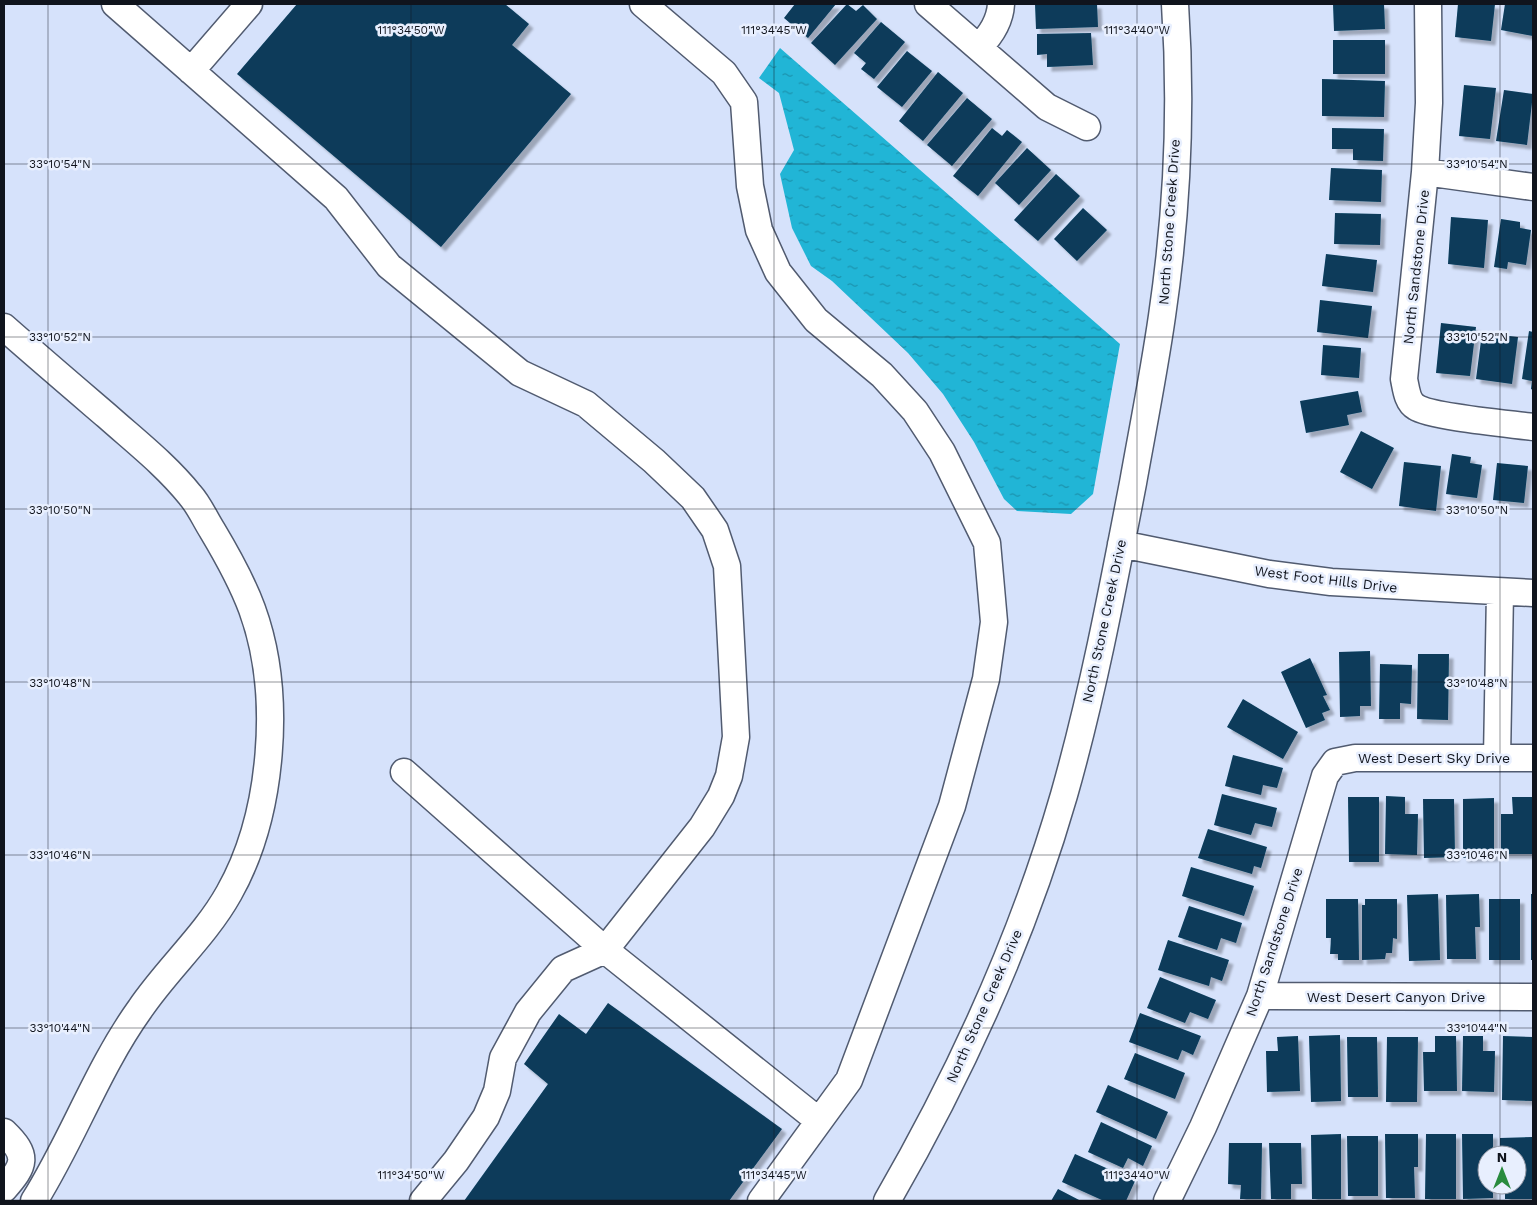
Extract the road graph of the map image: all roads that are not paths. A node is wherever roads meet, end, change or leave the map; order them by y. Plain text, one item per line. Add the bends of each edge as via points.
1 (115, 4) edge
2 (249, 4) edge
3 (643, 4) edge
4 (928, 4) edge
5 (1001, 4) edge
6 (1175, 4) edge
7 (1428, 4) edge
8 (979, 47) junction
9 (191, 71) junction
10 (1087, 127) dead end
11 (1425, 172) junction
12 (1533, 187) edge
13 (4, 327) edge
14 (1533, 427) edge
15 (1121, 544) junction
16 (1500, 592) junction
17 (1533, 593) edge
18 (1497, 758) junction
19 (1533, 758) edge
20 (1335, 762) joint
21 (404, 772) dead end
22 (605, 950) junction
23 (1260, 996) junction
24 (1533, 997) edge
25 (819, 1121) junction
26 (4, 1132) edge
27 (4, 1189) edge
28 (34, 1201) edge
29 (423, 1201) edge
30 (761, 1201) edge
31 (887, 1201) edge
32 (1167, 1201) edge

1 - 9 street
2 - 9 street
3 - 25 street via 724,73 744,102 750,186 759,230 778,272 816,320 882,375 914,411 942,452 987,543 994,622 986,679 952,806 849,1080
4 - 8 street
5 - 8 street via 991,35
6 - 15 street, North Stone Creek Drive via 1177,116 1169,261 1153,373
7 - 11 street, North Sandstone Drive via 1430,103
8 - 10 street via 1047,107
9 - 22 street via 336,198 389,266 520,373 586,404 614,426 693,498 715,530 727,566 736,728 729,776 702,827
11 - 12 street
11 - 14 street, North Sandstone Drive via 1404,379 1408,398 1415,407 1436,413
13 - 28 street via 155,458 191,496 228,558 253,611 262,646 269,716 266,786 251,846 229,894 198,939 140,1009 95,1082
15 - 16 street, West Foot Hills Drive via 1270,574 1331,582
15 - 31 street, North Stone Creek Drive via 1082,727 1021,922 994,989 937,1110
16 - 17 street, West Foot Hills Drive
16 - 18 street
18 - 19 street, West Desert Sky Drive
18 - 20 street, West Desert Sky Drive via 1355,758
20 - 23 street, North Sandstone Drive via 1325,776
21 - 22 street
22 - 25 street
22 - 29 street via 564,969 528,1012 503,1058 497,1091 486,1117
23 - 24 street, West Desert Canyon Drive
23 - 32 street, North Sandstone Drive
25 - 30 street
26 - 27 street via 22,1158 21,1167

